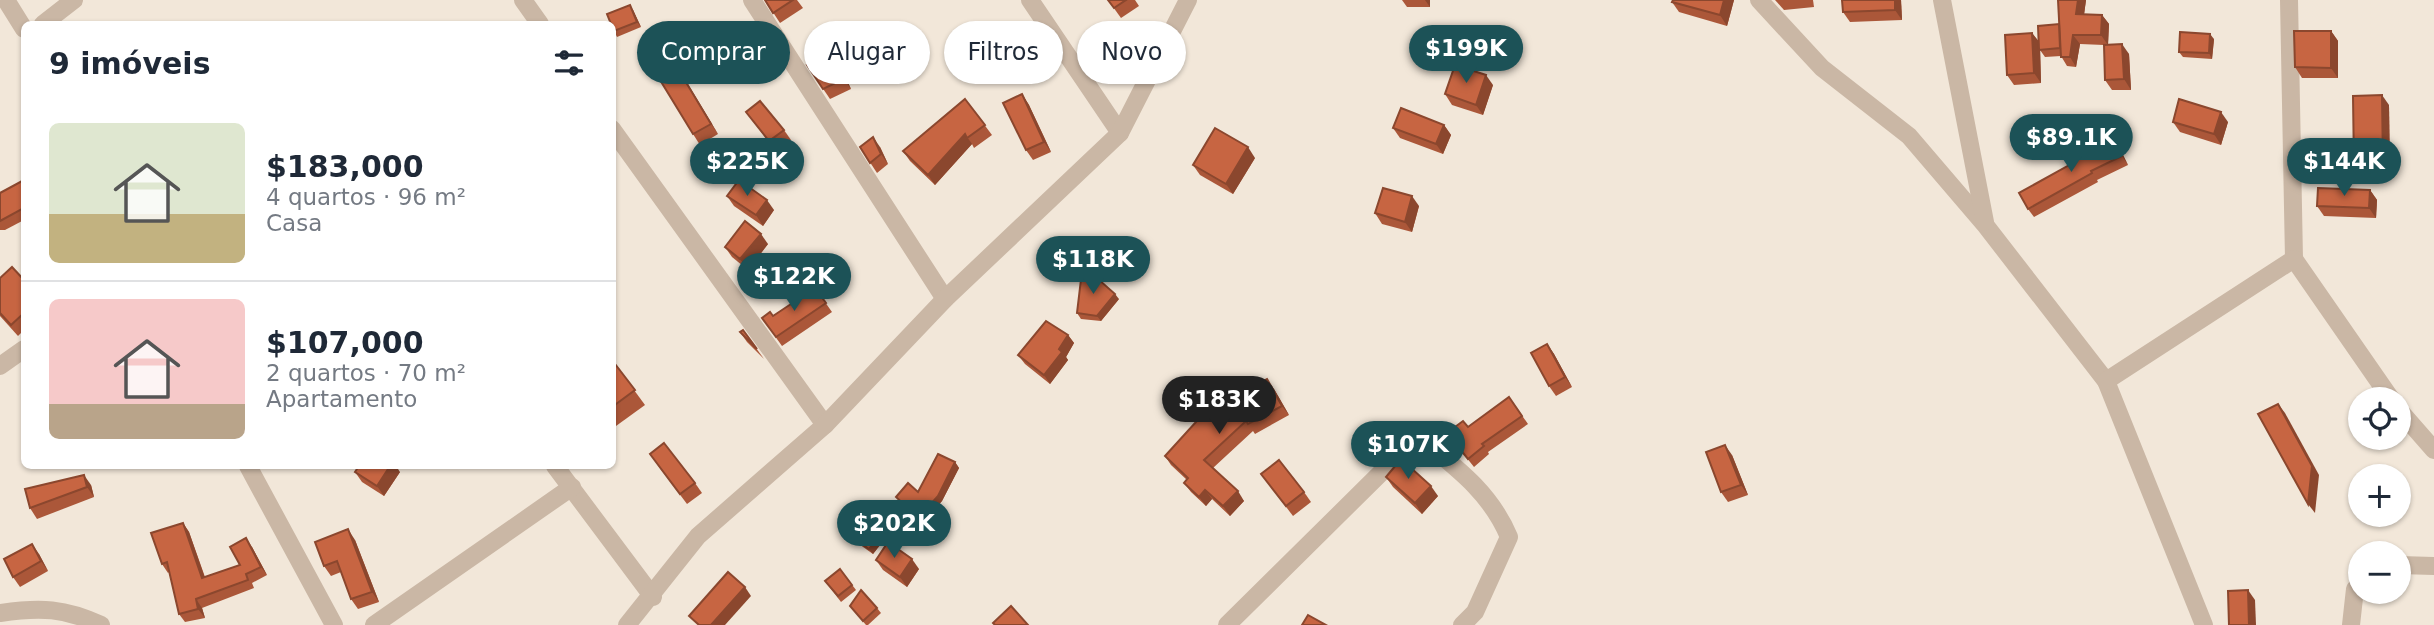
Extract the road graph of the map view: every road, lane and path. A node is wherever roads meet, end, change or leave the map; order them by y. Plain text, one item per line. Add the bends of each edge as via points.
1 (6, 0) edge
2 (74, 0) edge
3 (523, 0) edge
4 (752, 0) edge
5 (1030, 0) edge
6 (1188, 0) edge
7 (1759, 0) edge
8 (1942, 0) edge
9 (2289, 0) edge
10 (47, 21) edge
11 (538, 21) edge
12 (21, 24) edge
13 (1120, 133) junction
14 (616, 135) edge
15 (1986, 226) junction
16 (2294, 259) junction
17 (946, 299) junction
18 (21, 351) edge
19 (0, 366) edge
20 (2106, 381) junction
21 (2383, 387) edge
22 (2411, 424) edge
23 (825, 425) junction
24 (2434, 450) edge
25 (250, 469) edge
26 (557, 469) edge
27 (572, 487) junction
28 (2411, 565) edge
29 (2434, 566) edge
30 (653, 597) junction
31 (2353, 604) edge
32 (0, 613) edge
33 (1473, 621) edge
34 (101, 625) edge
35 (334, 625) edge
36 (374, 625) edge
37 (627, 625) edge
38 (1227, 625) edge
39 (2204, 625) edge
40 (2351, 625) edge

1 - 12 street
2 - 10 street
3 - 11 street
4 - 17 street
5 - 13 street
6 - 13 street
7 - 15 street via 1822,68 1909,136
8 - 15 street
9 - 16 street
13 - 17 street
14 - 23 street
15 - 20 street
16 - 20 street
16 - 21 street
17 - 23 street
18 - 19 street
20 - 39 street
22 - 24 street
23 - 30 street via 698,536
25 - 35 street
26 - 27 street
27 - 30 street
27 - 36 street
28 - 29 street
30 - 37 street
31 - 40 street
32 - 34 street via 32,608 74,612
33 - 38 street via 1508,537 1499,514 1467,475 1427,444 1405,449

